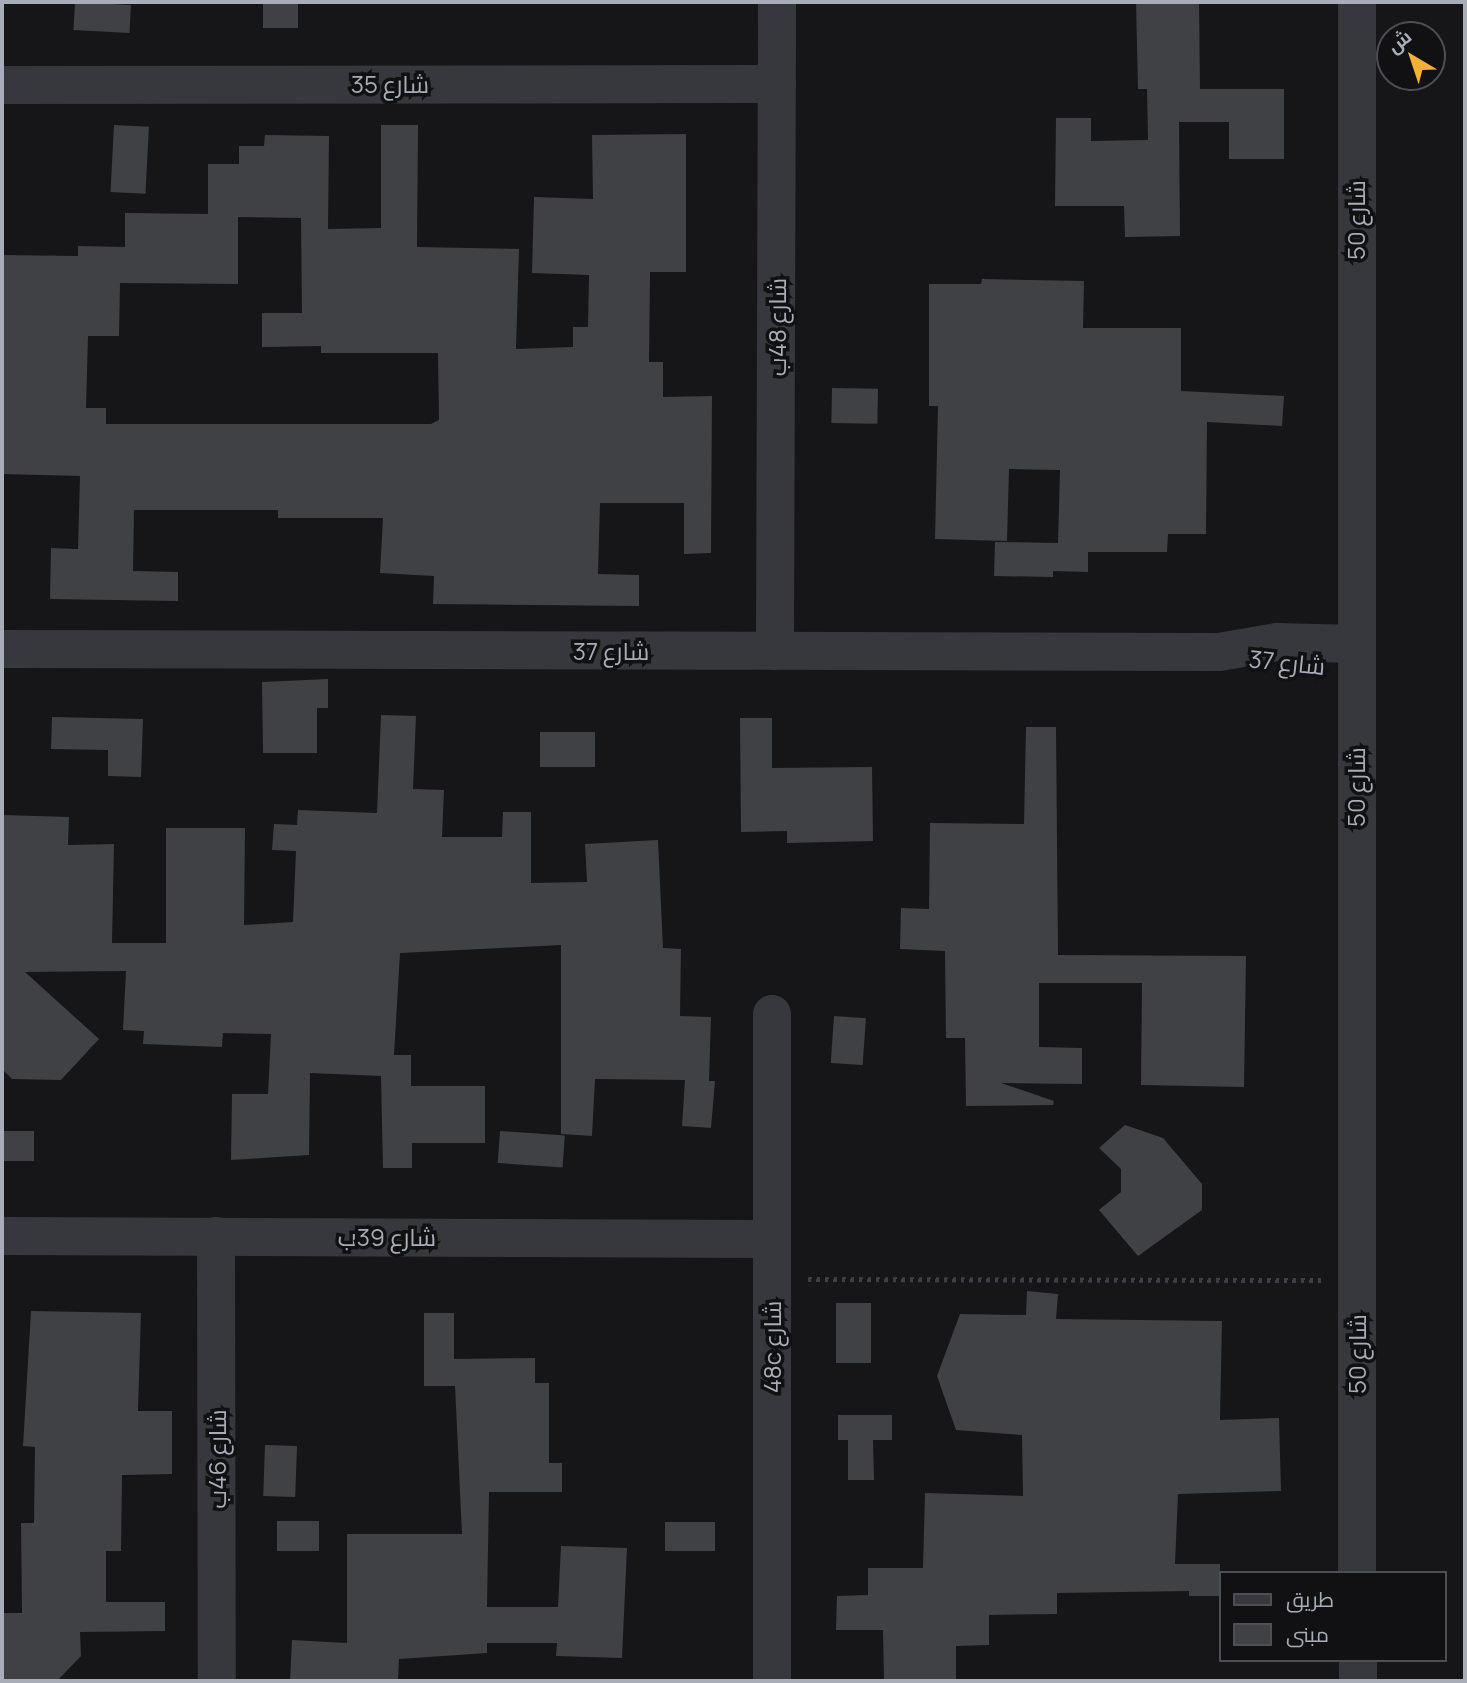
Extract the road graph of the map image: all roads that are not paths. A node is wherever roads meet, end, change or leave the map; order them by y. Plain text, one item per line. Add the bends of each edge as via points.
1 (777, 2) edge
2 (1356, 2) edge
3 (777, 84) junction
4 (2, 85) edge
5 (2, 649) edge
6 (775, 651) junction
7 (1355, 656) junction
8 (772, 1014) dead end
9 (2, 1236) edge
10 (216, 1236) junction
11 (772, 1239) junction
12 (1357, 1571) edge
13 (1358, 1662) edge
14 (217, 1681) edge
15 (772, 1681) edge
16 (1358, 1681) edge

1 - 3 street, شارع 48ب
2 - 7 street, شارع 50
3 - 4 street, شارع 35
3 - 6 street, شارع 48ب
5 - 6 street, شارع 37
6 - 7 street, شارع 37 via 1219,652 1276,666
7 - 12 street, شارع 50
8 - 11 street, 48c شارع
9 - 10 street, شارع 39ب
10 - 11 street, شارع 39ب
10 - 14 street, شارع 46ب
11 - 15 street, 48c شارع
13 - 16 street

